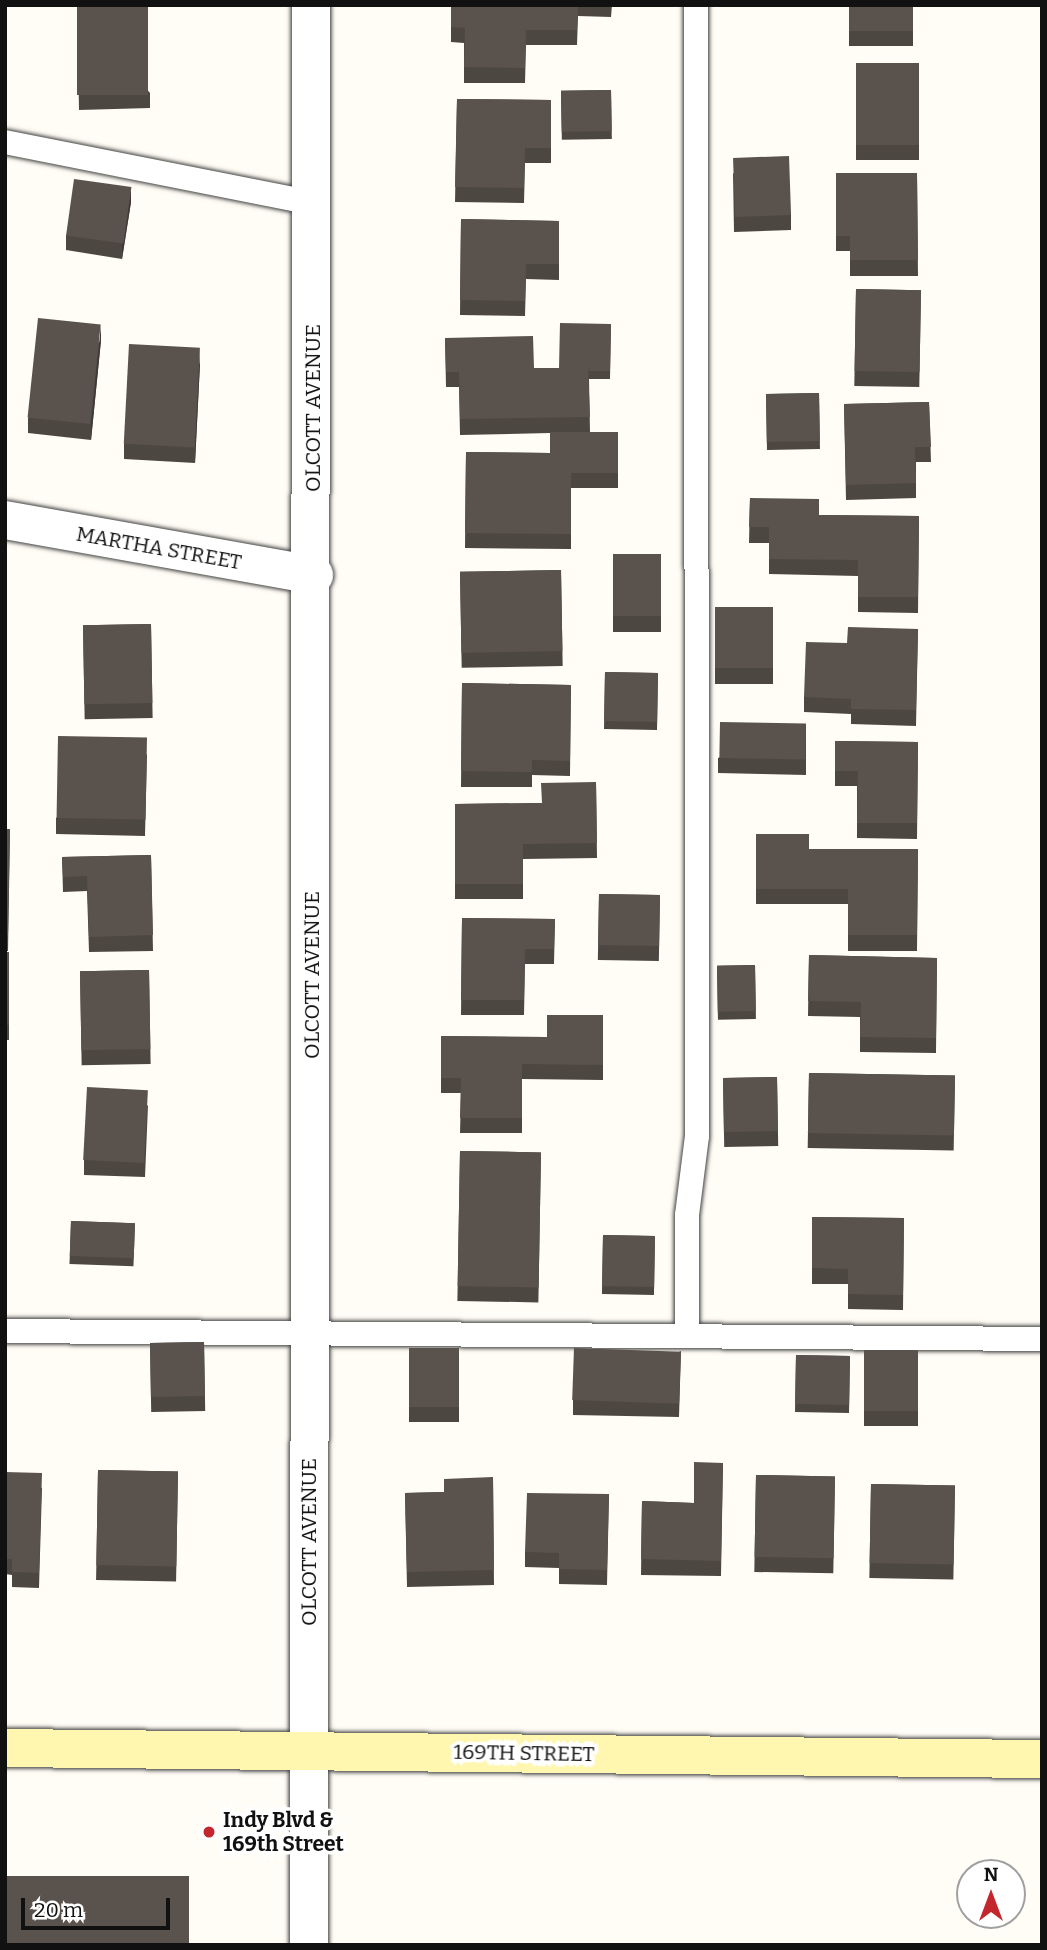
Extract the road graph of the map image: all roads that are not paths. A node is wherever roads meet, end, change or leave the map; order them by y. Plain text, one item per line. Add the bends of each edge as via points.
1 (311, 5) edge
2 (696, 5) edge
3 (5, 142) edge
4 (312, 203) junction
5 (5, 520) edge
6 (314, 575) junction
7 (5, 1331) edge
8 (310, 1336) junction
9 (687, 1336) junction
10 (1042, 1339) edge
11 (5, 1748) edge
12 (307, 1751) junction
13 (1042, 1759) edge
14 (309, 1945) edge

1 - 4 street, OLCOTT AVENUE
2 - 9 lane via 697,1136 687,1215
3 - 4 lane
4 - 6 street, OLCOTT AVENUE
5 - 6 street, MARTHA STREET
6 - 8 street, OLCOTT AVENUE
7 - 8 lane
8 - 9 lane
8 - 12 street, OLCOTT AVENUE
9 - 10 lane
11 - 12 street, 169TH STREET
12 - 13 street, 169TH STREET
12 - 14 street, OLCOTT AVENUE

